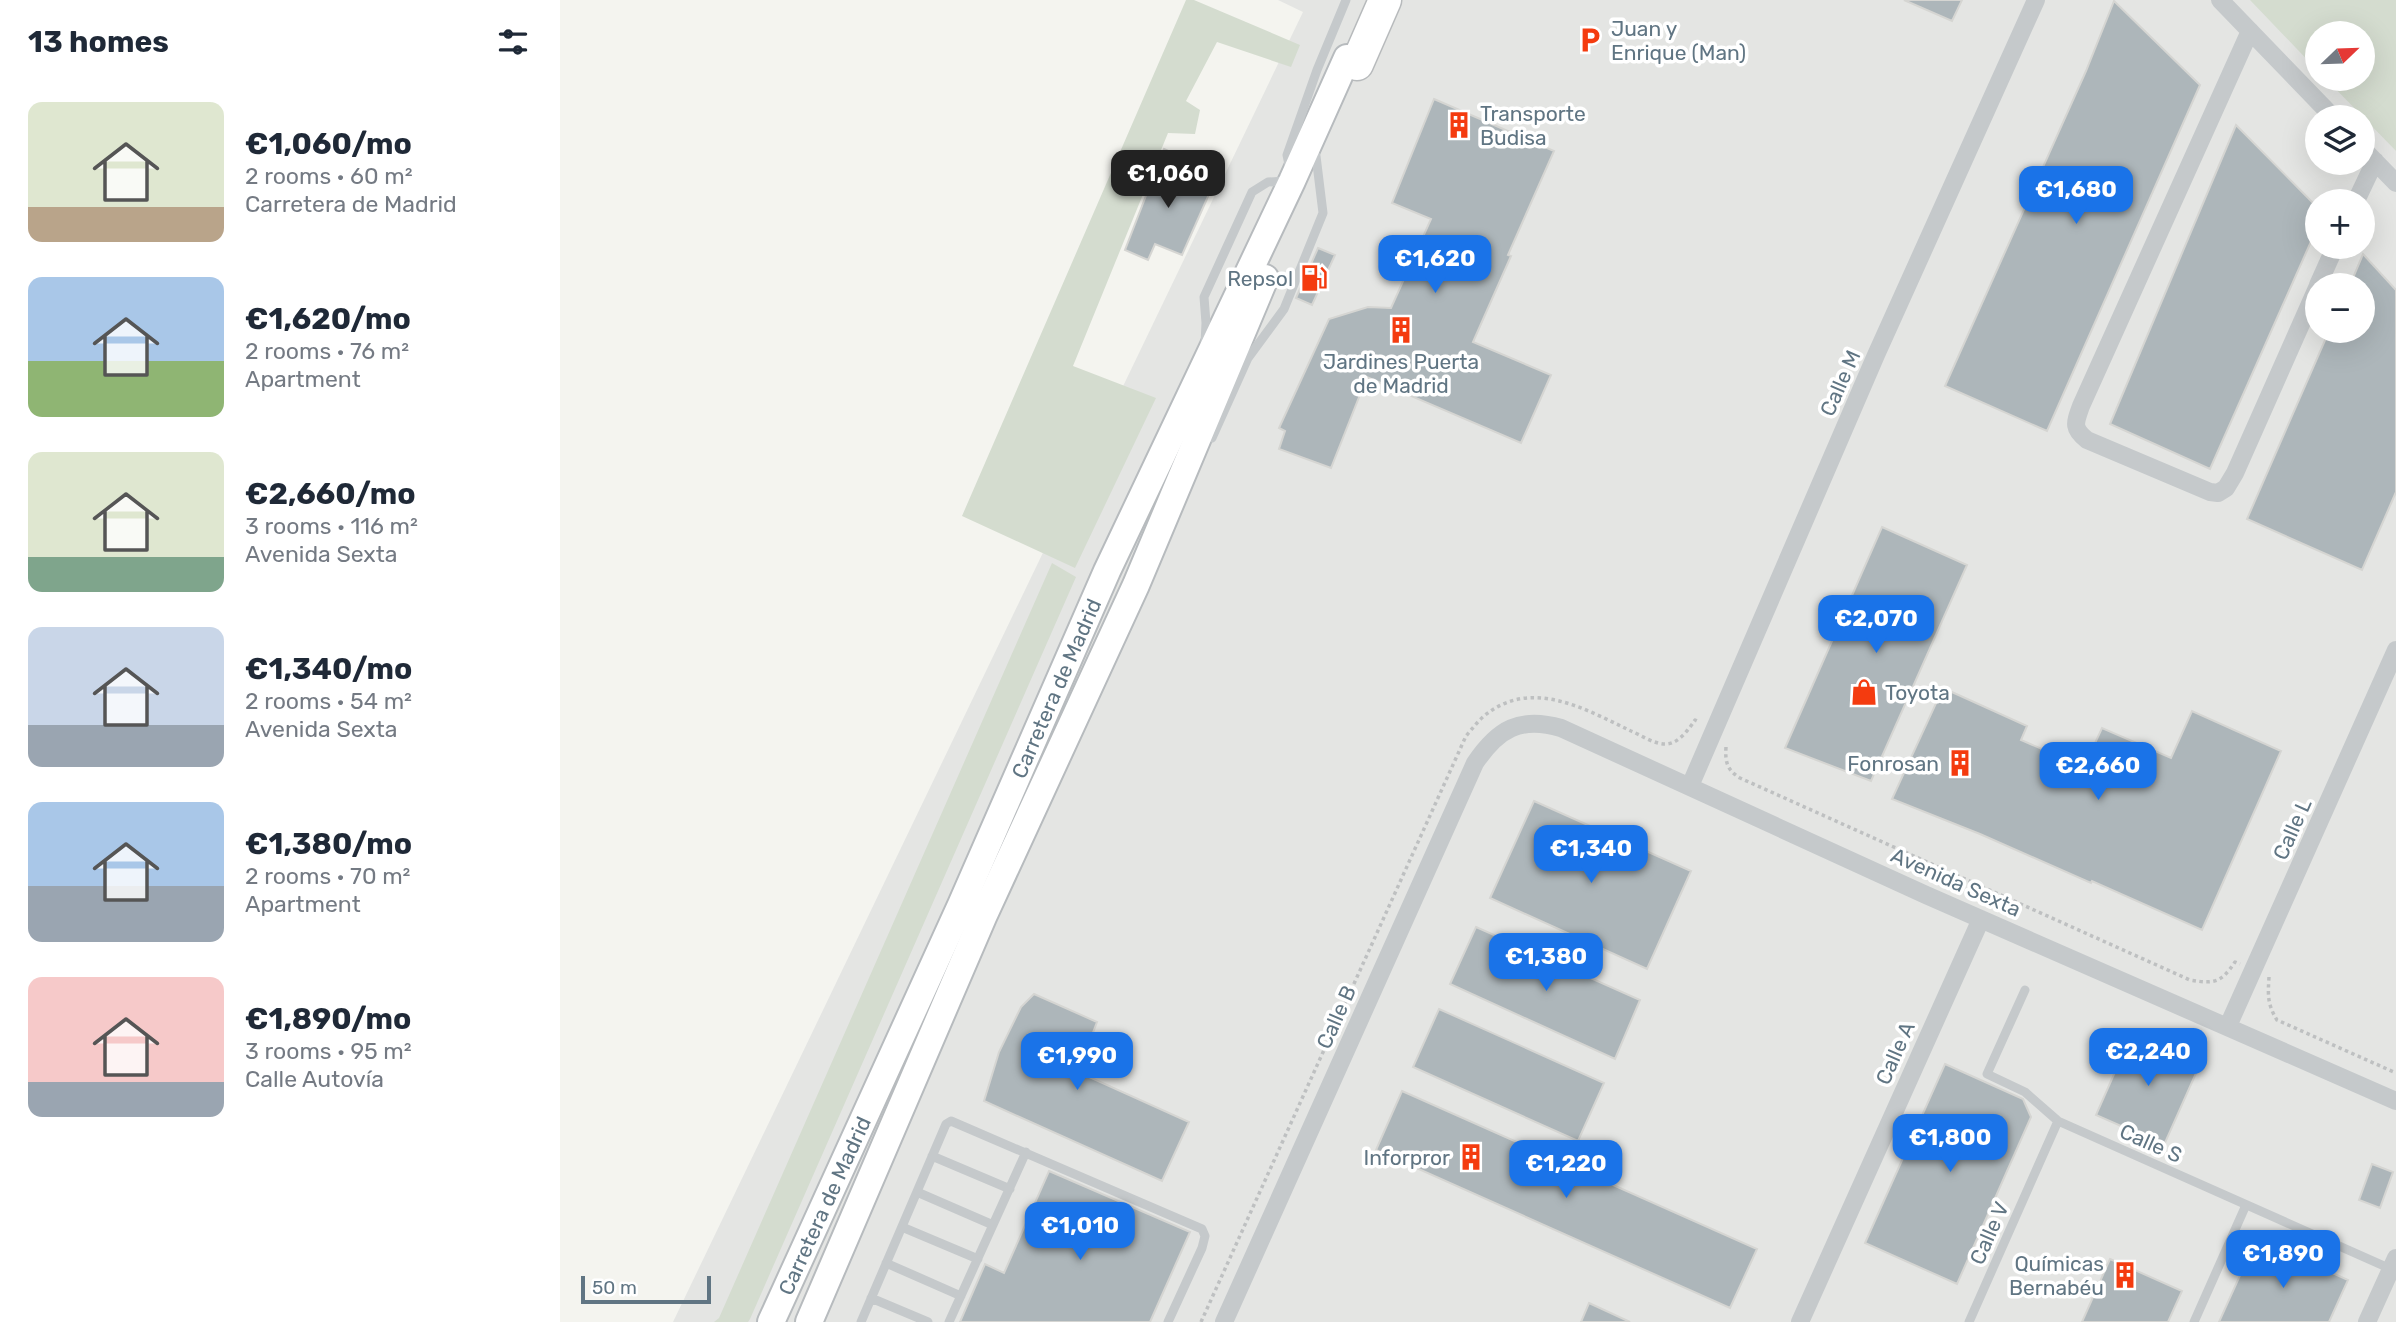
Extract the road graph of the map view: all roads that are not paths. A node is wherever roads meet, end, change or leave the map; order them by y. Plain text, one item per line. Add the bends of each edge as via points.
1 (1346, 0) edge
2 (1373, 0) edge
3 (1385, 0) edge
4 (2036, 0) edge
5 (2220, 0) edge
6 (2249, 31) junction
7 (1352, 61) junction
8 (2321, 105) edge
9 (1316, 156) junction
10 (2375, 160) edge
11 (1292, 181) junction
12 (2396, 183) edge
13 (2305, 316) edge
14 (1209, 444) dead end
15 (1181, 506) dead end
16 (1136, 585) junction
17 (2396, 650) edge
18 (1497, 735) joint
19 (1690, 786) junction
20 (1981, 919) junction
21 (2025, 990) dead end
22 (2228, 1026) junction
23 (2396, 1101) edge
24 (2058, 1121) junction
25 (1026, 1152) junction
26 (932, 1156) junction
27 (1010, 1189) junction
28 (916, 1192) junction
29 (2246, 1205) junction
30 (993, 1225) junction
31 (902, 1227) junction
32 (978, 1259) junction
33 (886, 1263) junction
34 (2393, 1264) edge
35 (961, 1296) junction
36 (871, 1298) junction
37 (771, 1322) edge
38 (809, 1322) edge
39 (861, 1322) edge
40 (928, 1322) edge
41 (949, 1322) edge
42 (1168, 1322) edge
43 (1224, 1322) edge
44 (1800, 1322) edge
45 (1969, 1322) edge
46 (2194, 1322) edge
47 (2367, 1322) edge

1 - 11 lane via 1287,155
2 - 7 highway
3 - 7 highway
4 - 19 street, Calle M
5 - 6 street
6 - 8 street
6 - 13 street via 2081,406 2075,422 2078,432 2087,440 2218,493 2235,472
7 - 9 main road, Carretera de Madrid
7 - 11 main road, Carretera de Madrid
9 - 14 lane via 1323,213 1284,309 1248,358
9 - 16 main road, Carretera de Madrid
10 - 12 street
11 - 37 main road, Carretera de Madrid via 1107,571
15 - 16 lane via 1164,543
16 - 38 main road, Carretera de Madrid via 984,917
17 - 22 street, Calle L
18 - 19 street, Avenida Sexta via 1533,722 1545,723
18 - 43 street, Calle B via 1475,763
19 - 20 street, Avenida Sexta
20 - 22 street, Avenida Sexta
20 - 44 street, Calle A
21 - 24 lane, Calle S via 1987,1074 2025,1092
22 - 23 street, Avenida Sexta
24 - 29 lane, Calle S
24 - 45 lane, Calle V
25 - 26 lane via 951,1121
25 - 27 lane
25 - 42 lane via 1202,1229 1202,1248
26 - 27 lane
26 - 28 lane
27 - 30 lane
28 - 30 lane
28 - 31 lane
29 - 34 lane, Calle S
29 - 46 lane
30 - 32 lane
31 - 32 lane
31 - 33 lane
32 - 35 lane
33 - 35 lane
33 - 36 lane
34 - 47 street
35 - 41 lane
36 - 39 lane
36 - 40 lane

